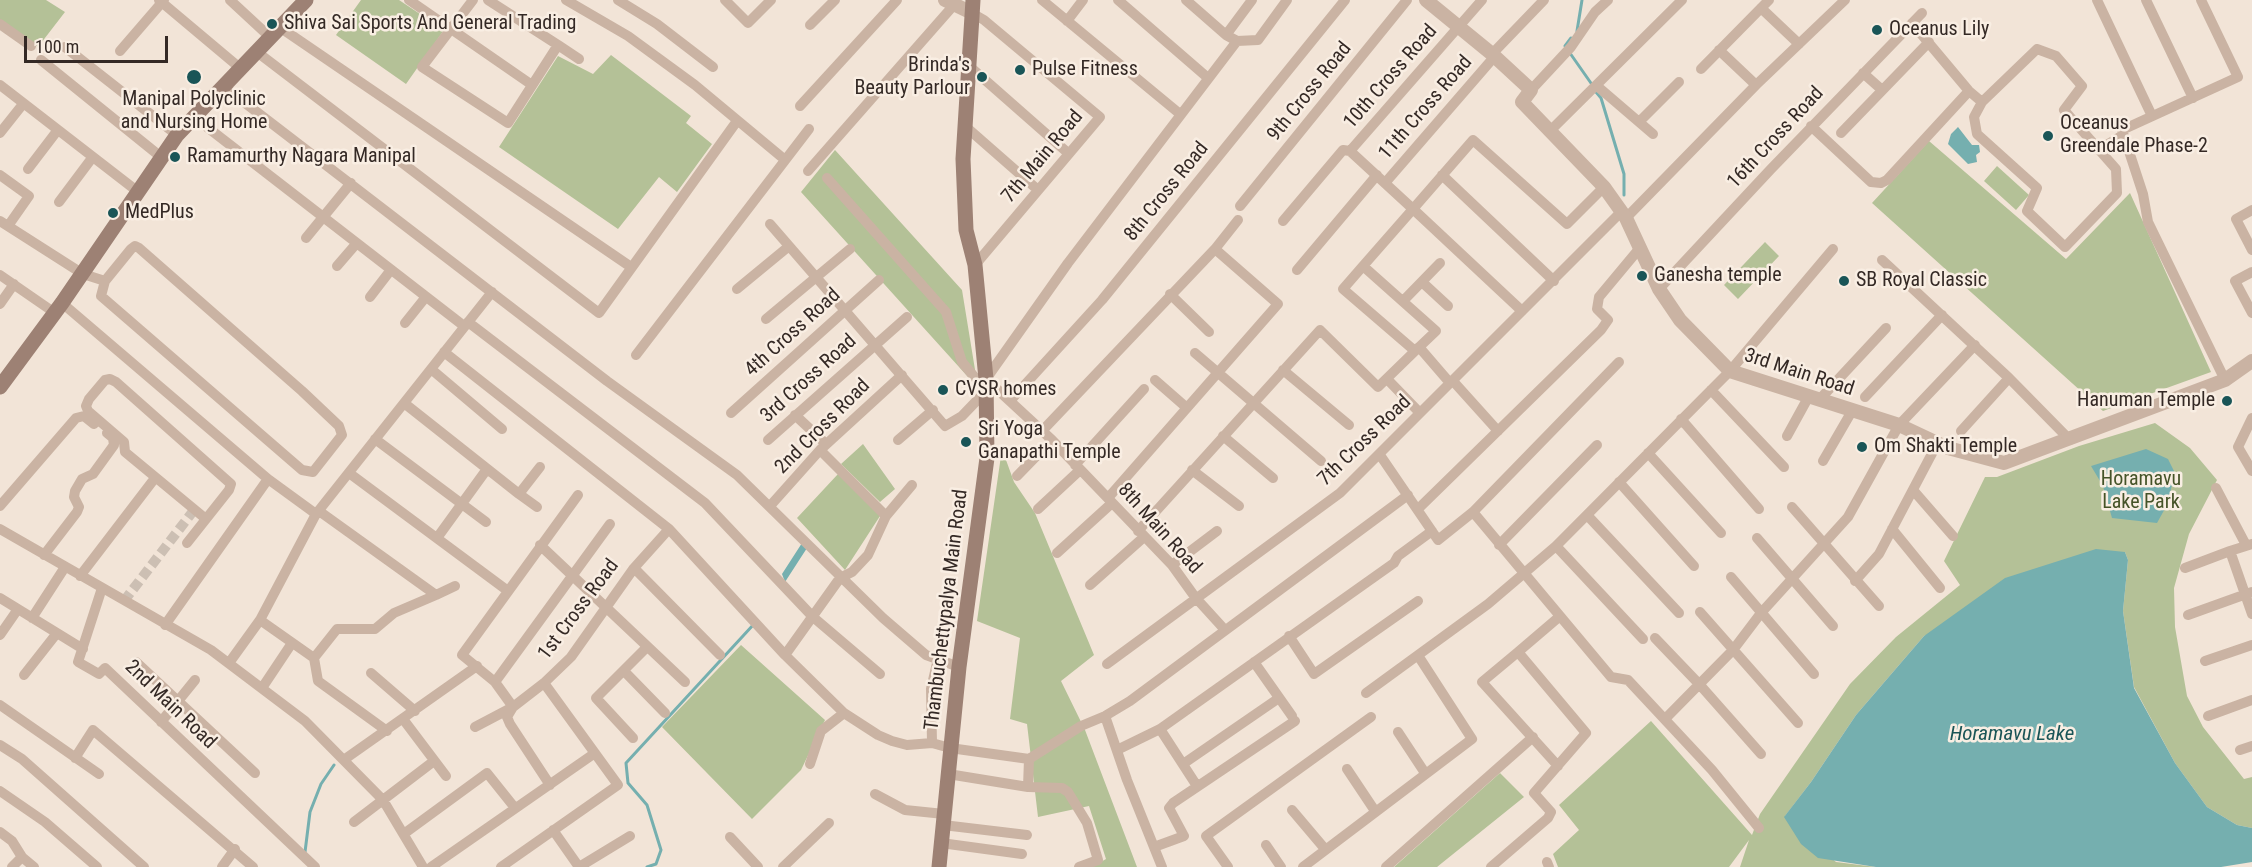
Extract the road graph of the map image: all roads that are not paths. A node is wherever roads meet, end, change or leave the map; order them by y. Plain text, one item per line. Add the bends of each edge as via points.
1 (230, 0) edge
2 (409, 0) edge
3 (473, 0) edge
4 (488, 0) edge
5 (566, 0) edge
6 (618, 0) edge
7 (725, 0) edge
8 (771, 0) edge
9 (836, 0) edge
10 (897, 0) edge
11 (1042, 0) edge
12 (1083, 0) edge
13 (1118, 0) edge
14 (1186, 0) edge
15 (1252, 0) edge
16 (1287, 0) edge
17 (1345, 0) edge
18 (1407, 0) edge
19 (1426, 0) edge
20 (1482, 0) edge
21 (1544, 0) edge
22 (1608, 0) edge
23 (1682, 0) edge
24 (1845, 0) edge
25 (2097, 0) edge
26 (2146, 0) edge
27 (2200, 0) edge
28 (161, 1) edge
29 (299, 2) edge
30 (949, 3) edge
31 (1765, 4) edge
32 (971, 6) edge
33 (1922, 13) dead end
34 (1067, 21) junction
35 (1912, 23) junction
36 (0, 24) edge
37 (810, 25) dead end
38 (1459, 26) junction
39 (449, 29) junction
40 (276, 33) junction
41 (1226, 35) junction
42 (1238, 41) junction
43 (1929, 42) junction
44 (1800, 44) junction
45 (558, 45) junction
46 (31, 46) dead end
47 (65, 47) dead end
48 (120, 51) dead end
49 (1719, 51) junction
50 (257, 52) junction
51 (1493, 55) junction
52 (579, 59) dead end
53 (42, 60) dead end
54 (968, 65) junction
55 (240, 68) junction
56 (713, 68) dead end
57 (1701, 69) dead end
58 (1863, 73) junction
59 (1208, 78) junction
60 (1679, 82) dead end
61 (0, 85) edge
62 (532, 85) junction
63 (1756, 85) junction
64 (223, 86) junction
65 (1594, 89) junction
66 (1881, 89) junction
67 (1531, 90) junction
68 (1969, 91) junction
69 (2193, 98) junction
70 (1982, 102) junction
71 (22, 104) junction
72 (800, 106) dead end
73 (1180, 114) junction
74 (2152, 116) junction
75 (194, 117) junction
76 (737, 121) junction
77 (1639, 122) junction
78 (965, 126) junction
79 (1811, 126) junction
80 (809, 129) dead end
81 (57, 131) junction
82 (1549, 132) junction
83 (0, 133) edge
84 (1841, 133) dead end
85 (1653, 134) dead end
86 (177, 135) junction
87 (2123, 135) junction
88 (2100, 149) junction
89 (1350, 151) junction
90 (1068, 153) junction
91 (161, 157) junction
92 (92, 158) junction
93 (784, 159) junction
94 (28, 169) dead end
95 (808, 171) dead end
96 (0, 175) edge
97 (1442, 175) junction
98 (827, 178) dead end
99 (1381, 179) junction
100 (351, 183) junction
101 (1604, 187) junction
102 (1038, 190) junction
103 (137, 191) junction
104 (59, 202) dead end
105 (1240, 206) dead end
106 (1413, 209) junction
107 (2252, 210) edge
108 (1624, 215) junction
109 (322, 218) junction
110 (1238, 220) dead end
111 (1283, 221) dead end
112 (4, 223) edge
113 (770, 225) dead end
114 (306, 238) dead end
115 (356, 244) junction
116 (788, 247) junction
117 (850, 249) dead end
118 (1215, 249) junction
119 (1639, 249) junction
120 (1833, 249) dead end
121 (2252, 250) edge
122 (1882, 260) dead end
123 (1440, 263) dead end
124 (975, 265) junction
125 (1363, 266) junction
126 (337, 267) dead end
127 (631, 267) junction
128 (1297, 270) dead end
129 (390, 271) junction
130 (2252, 272) edge
131 (83, 274) junction
132 (0, 275) edge
133 (816, 278) junction
134 (879, 280) dead end
135 (105, 281) junction
136 (1554, 281) junction
137 (1422, 282) junction
138 (14, 284) junction
139 (737, 289) dead end
140 (1659, 289) junction
141 (492, 292) junction
142 (1170, 294) junction
143 (370, 297) dead end
144 (425, 298) junction
145 (1402, 302) junction
146 (0, 304) edge
147 (1448, 306) dead end
148 (58, 308) junction
149 (845, 311) junction
150 (1522, 311) junction
151 (2252, 313) edge
152 (1942, 315) junction
153 (907, 317) dead end
154 (766, 319) dead end
155 (405, 323) dead end
156 (466, 324) junction
157 (1886, 328) dead end
158 (1209, 332) dead end
159 (874, 344) junction
160 (1975, 345) junction
161 (1417, 349) junction
162 (444, 352) junction
163 (1195, 353) dead end
164 (636, 355) dead end
165 (2252, 361) edge
166 (1619, 362) dead end
167 (431, 369) junction
168 (1283, 370) junction
169 (1730, 371) junction
170 (1218, 373) junction
171 (902, 375) junction
172 (2009, 378) junction
173 (1387, 379) junction
174 (1155, 380) dead end
175 (2225, 380) junction
176 (1452, 382) junction
177 (986, 385) junction
178 (0, 387) edge
179 (1144, 389) dead end
180 (1711, 390) junction
181 (1865, 397) dead end
182 (1814, 398) junction
183 (1010, 401) junction
184 (1254, 402) junction
185 (404, 403) junction
186 (1186, 408) junction
187 (933, 410) junction
188 (1852, 411) junction
189 (731, 413) dead end
190 (1420, 413) junction
191 (795, 415) junction
192 (986, 415) junction
193 (963, 416) junction
194 (2252, 418) edge
195 (1681, 419) junction
196 (1349, 425) dead end
197 (1899, 425) junction
198 (502, 429) dead end
199 (1042, 431) junction
200 (1498, 431) junction
201 (1961, 431) dead end
202 (1223, 436) junction
203 (1787, 436) dead end
204 (375, 440) junction
205 (768, 440) dead end
206 (898, 440) dead end
207 (1052, 440) junction
208 (2070, 440) junction
209 (1937, 444) junction
210 (1597, 445) dead end
211 (823, 447) junction
212 (1648, 453) junction
213 (1380, 455) junction
214 (1321, 460) dead end
215 (1822, 461) dead end
216 (540, 467) dead end
217 (1784, 467) dead end
218 (1078, 468) junction
219 (487, 469) junction
220 (1192, 470) junction
221 (2252, 471) edge
222 (349, 473) junction
223 (1017, 476) dead end
224 (155, 478) junction
225 (1273, 478) dead end
226 (268, 479) junction
227 (1619, 482) junction
228 (912, 485) dead end
229 (2216, 488) dead end
230 (1913, 490) junction
231 (519, 494) junction
232 (578, 495) dead end
233 (1408, 495) junction
234 (1110, 501) junction
235 (462, 504) junction
236 (0, 506) edge
237 (770, 506) junction
238 (1239, 506) dead end
239 (537, 507) dead end
240 (1792, 507) dead end
241 (1038, 509) dead end
242 (1418, 509) junction
243 (1759, 509) dead end
244 (318, 512) junction
245 (1473, 512) junction
246 (1587, 514) junction
247 (886, 516) junction
248 (206, 519) junction
249 (486, 522) dead end
250 (610, 524) dead end
251 (0, 529) edge
252 (669, 529) junction
253 (1892, 529) junction
254 (1217, 531) dead end
255 (1432, 531) junction
256 (1721, 533) dead end
257 (1141, 534) junction
258 (1953, 537) dead end
259 (437, 538) junction
260 (1757, 538) dead end
261 (187, 543) dead end
262 (1824, 544) junction
263 (540, 545) junction
264 (1499, 545) junction
265 (2249, 545) edge
266 (1556, 546) junction
267 (2230, 552) junction
268 (1057, 554) dead end
269 (44, 555) junction
270 (1172, 565) junction
271 (1694, 566) dead end
272 (65, 567) junction
273 (634, 568) junction
274 (2185, 568) dead end
275 (1524, 575) junction
276 (80, 576) junction
277 (573, 576) junction
278 (1731, 577) dead end
279 (840, 578) junction
280 (1794, 580) junction
281 (1855, 581) junction
282 (1090, 585) dead end
283 (455, 586) dead end
284 (102, 588) junction
285 (1940, 588) dead end
286 (508, 591) junction
287 (2248, 594) edge
288 (436, 595) junction
289 (1195, 597) junction
290 (0, 598) edge
291 (1418, 601) dead end
292 (1878, 606) dead end
293 (606, 607) junction
294 (18, 609) junction
295 (1700, 612) dead end
296 (1678, 613) dead end
297 (1761, 613) junction
298 (2188, 615) dead end
299 (2252, 615) edge
300 (813, 617) junction
301 (1559, 617) junction
302 (32, 618) junction
303 (260, 620) junction
304 (165, 625) junction
305 (1833, 626) dead end
306 (1225, 630) junction
307 (57, 633) junction
308 (0, 635) edge
309 (1289, 636) junction
310 (1655, 638) dead end
311 (1643, 639) dead end
312 (292, 643) junction
313 (2252, 645) edge
314 (647, 647) junction
315 (83, 649) junction
316 (1733, 650) junction
317 (1518, 652) junction
318 (720, 655) dead end
319 (785, 655) junction
320 (1419, 657) junction
321 (314, 658) junction
322 (938, 659) junction
323 (2205, 661) dead end
324 (136, 662) dead end
325 (1254, 662) junction
326 (229, 663) junction
327 (1107, 664) dead end
328 (477, 666) junction
329 (959, 667) junction
330 (624, 670) junction
331 (371, 673) dead end
332 (880, 674) dead end
333 (1814, 674) dead end
334 (24, 675) dead end
335 (195, 680) dead end
336 (495, 682) junction
337 (685, 682) dead end
338 (544, 683) junction
339 (1701, 685) junction
340 (262, 688) junction
341 (1366, 693) dead end
342 (1279, 698) junction
343 (2252, 700) edge
344 (179, 701) junction
345 (0, 705) edge
346 (513, 707) junction
347 (415, 711) junction
348 (844, 712) junction
349 (665, 713) dead end
350 (1106, 716) junction
351 (2208, 716) dead end
352 (1371, 717) dead end
353 (403, 719) junction
354 (1665, 719) junction
355 (161, 722) junction
356 (1798, 723) dead end
357 (475, 727) dead end
358 (1160, 729) junction
359 (387, 731) junction
360 (1398, 732) dead end
361 (1533, 737) junction
362 (633, 738) dead end
363 (932, 743) junction
364 (0, 745) edge
365 (2252, 746) edge
366 (950, 748) junction
367 (1117, 750) junction
368 (2240, 750) dead end
369 (595, 753) junction
370 (1761, 754) dead end
371 (75, 758) junction
372 (345, 759) junction
373 (1029, 759) junction
374 (434, 761) junction
375 (810, 764) dead end
376 (1183, 764) junction
377 (1558, 766) junction
378 (1347, 769) dead end
379 (255, 773) dead end
380 (1425, 773) junction
381 (99, 774) dead end
382 (948, 774) junction
383 (446, 776) dead end
384 (1195, 783) dead end
385 (550, 785) junction
386 (1028, 787) junction
387 (0, 791) edge
388 (875, 794) dead end
389 (383, 800) junction
390 (515, 808) junction
391 (1292, 810) dead end
392 (1375, 811) junction
393 (944, 820) junction
394 (354, 822) dead end
395 (829, 823) dead end
396 (1758, 828) dead end
397 (553, 830) junction
398 (0, 832) edge
399 (405, 833) junction
400 (1027, 835) dead end
401 (630, 836) dead end
402 (730, 837) dead end
403 (941, 843) junction
404 (1266, 845) dead end
405 (1154, 847) junction
406 (235, 849) junction
407 (1325, 849) junction
408 (1022, 854) dead end
409 (22, 857) junction
410 (308, 859) edge
411 (12, 867) edge
412 (34, 867) edge
413 (97, 867) edge
414 (144, 867) edge
415 (222, 867) edge
416 (253, 867) edge
417 (423, 867) edge
418 (431, 867) edge
419 (501, 867) edge
420 (579, 867) edge
421 (758, 867) edge
422 (783, 867) edge
423 (939, 867) edge
424 (1079, 867) edge
425 (1162, 867) edge
426 (1228, 867) edge
427 (1281, 867) edge
428 (1303, 867) edge
429 (1388, 867) edge
430 (1491, 867) edge

1 - 40 street
2 - 39 street
3 - 39 street
4 - 45 street
5 - 76 street via 628,36
6 - 56 street via 657,24
7 - 8 street via 748,23
9 - 37 street
10 - 72 street
11 - 34 street
12 - 34 street
13 - 59 street
14 - 41 street
15 - 41 street
16 - 42 street via 1258,40
17 - 183 street, 8th Cross Road via 1102,300
18 - 105 street, 9th Cross Road
19 - 38 street
20 - 38 street, 10th Cross Road
21 - 51 street, 11th Cross Road
22 - 67 street
23 - 65 street
24 - 44 street, 7th Cross Road
25 - 74 street
26 - 69 street
27 - 69 street via 2238,77
28 - 48 street
28 - 55 street
29 - 40 main road
30 - 32 street
30 - 95 street
31 - 44 street
31 - 49 street
32 - 54 main road, Thambuchettypalya Main Road
32 - 90 street, 7th Main Road via 1100,117
33 - 35 street, 16th Cross Road
34 - 73 street
35 - 43 street
35 - 58 street, 16th Cross Road
36 - 46 street
38 - 51 street
38 - 89 street, 10th Cross Road
39 - 62 street
39 - 62 street via 422,67 508,123
40 - 50 main road
40 - 127 street
41 - 42 street
42 - 59 street
43 - 66 street
43 - 68 street
44 - 63 street, 7th Cross Road
45 - 52 street
45 - 62 street
47 - 86 street
49 - 57 street
49 - 63 street
50 - 55 main road
50 - 127 street via 598,313
51 - 67 street
51 - 99 street, 11th Cross Road
53 - 91 street
54 - 78 main road, Thambuchettypalya Main Road
54 - 90 street
55 - 64 main road
58 - 66 street
58 - 79 street, 16th Cross Road
59 - 73 street
60 - 77 street
61 - 71 street
63 - 108 street, 7th Cross Road
64 - 75 main road
64 - 100 street
65 - 77 street
65 - 82 street
66 - 84 street
67 - 82 street, 3rd Main Road via 1522,102
68 - 70 street
68 - 79 street via 1881,183 1871,182
69 - 74 street
70 - 88 street via 2037,49 2056,56 2082,86 2064,110
70 - 88 street via 1974,117 1977,134 2037,188 2027,211 2065,246 2117,193 2116,169
71 - 81 street
71 - 83 street
73 - 177 street via 1068,263
74 - 87 street via 2122,130
75 - 86 main road
75 - 109 street
76 - 93 street
76 - 127 street
77 - 85 street
78 - 102 street
78 - 124 main road, Thambuchettypalya Main Road via 966,230
79 - 140 street, 16th Cross Road
80 - 93 street
81 - 92 street
81 - 94 street
82 - 101 street, 3rd Main Road
86 - 91 main road
87 - 88 street
87 - 175 street via 2148,222
89 - 99 street
89 - 111 street, 10th Cross Road via 1343,150
90 - 102 street, 7th Main Road
91 - 103 main road
92 - 103 street
92 - 104 street
93 - 164 street
96 - 112 street via 29,196
97 - 101 street via 1473,140 1567,224
97 - 106 street
97 - 136 street
98 - 177 street, 8th Main Road via 935,297 946,312 962,362
99 - 106 street
99 - 128 street, 11th Cross Road
100 - 109 street
100 - 141 street
101 - 108 street, 3rd Main Road
102 - 124 street, 7th Main Road
103 - 131 main road
106 - 125 street
106 - 150 street
107 - 121 street via 2236,219
108 - 119 street, 3rd Main Road
108 - 136 street, 7th Cross Road
109 - 114 street
109 - 115 street
110 - 118 street
112 - 131 street
113 - 116 street
115 - 126 street
115 - 129 street
116 - 133 street
116 - 139 street
117 - 133 street
118 - 142 street
118 - 170 street via 1278,304
119 - 140 street, 3rd Main Road
119 - 200 street via 1599,297 1597,309 1608,320 1601,330
120 - 169 street
122 - 152 street
123 - 137 street
124 - 177 main road, Thambuchettypalya Main Road
125 - 145 street
125 - 161 street via 1343,289
129 - 143 street
129 - 144 street
130 - 151 street via 2235,280
131 - 135 street
131 - 148 main road
132 - 138 street
133 - 149 street
133 - 154 street
134 - 149 street, 4th Cross Road
135 - 135 street via 131,249 139,248 324,412 342,429 342,435 313,472 302,470 101,296
136 - 150 street, 7th Cross Road
137 - 145 street
137 - 147 street
138 - 146 street
138 - 148 street
140 - 169 street, 3rd Main Road via 1680,320
141 - 156 street
141 - 237 street via 737,475
142 - 158 street
142 - 199 street
144 - 155 street
144 - 156 street
145 - 161 street via 1436,331
148 - 178 main road
148 - 226 street
149 - 159 street
149 - 189 street, 4th Cross Road
150 - 176 street, 7th Cross Road
152 - 160 street
152 - 181 street
153 - 159 street, 3rd Cross Road
156 - 162 street
156 - 300 street via 705,503
157 - 182 street
159 - 171 street
159 - 191 street, 3rd Cross Road
160 - 172 street
160 - 197 street
161 - 173 street
161 - 176 street
162 - 167 street
162 - 252 street
163 - 170 street
165 - 175 street, 3rd Main Road
166 - 245 street
167 - 185 street
167 - 198 street
168 - 173 street via 1320,330 1378,387
168 - 184 street
168 - 196 street
169 - 180 street
169 - 182 street, 3rd Main Road
170 - 184 street
170 - 186 street
171 - 187 street
171 - 211 street, 2nd Cross Road
172 - 201 street
172 - 208 street
173 - 190 street
174 - 186 street
175 - 208 street, 3rd Main Road
176 - 190 street, 7th Cross Road
176 - 200 street
177 - 183 street, 8th Main Road
177 - 192 main road, Thambuchettypalya Main Road
177 - 193 street
179 - 218 street
180 - 195 street
180 - 217 street
182 - 188 street, 3rd Main Road
182 - 203 street
183 - 199 street, 8th Main Road
184 - 202 street
184 - 214 street
185 - 204 street
185 - 219 street
186 - 234 street
187 - 193 street via 945,426
187 - 206 street
188 - 197 street, 3rd Main Road
188 - 215 street
190 - 213 street, 7th Cross Road
191 - 205 street, 3rd Cross Road
191 - 211 street
192 - 193 street
192 - 329 main road, Thambuchettypalya Main Road via 987,458
194 - 221 street via 2238,447
195 - 212 street
195 - 243 street
197 - 209 street, 3rd Main Road
197 - 262 street via 1848,517
199 - 207 street, 8th Main Road
200 - 242 street
202 - 220 street
202 - 225 street
204 - 222 street
204 - 235 street
207 - 218 street, 8th Main Road
207 - 223 street
208 - 209 street, 3rd Main Road via 2004,463
209 - 230 street
210 - 264 street
211 - 237 street, 2nd Cross Road
211 - 247 street
212 - 227 street
212 - 256 street
213 - 233 street
213 - 289 street, 7th Cross Road via 1340,493
216 - 231 street
218 - 234 street, 8th Main Road
218 - 241 street
219 - 231 street
219 - 235 street
220 - 238 street
220 - 257 street
222 - 244 street
222 - 259 street
224 - 248 street
224 - 248 street via 125,452 124,442 88,411 89,399 105,380 116,382 228,479 229,490
224 - 276 street
226 - 244 street
226 - 304 street
227 - 246 street
227 - 271 street
228 - 247 street
229 - 265 street
230 - 253 street
230 - 258 street
231 - 239 street
232 - 263 street
233 - 242 street
233 - 306 street
234 - 257 street, 8th Main Road
234 - 268 street
235 - 249 street
235 - 259 street
236 - 269 street via 76,418 84,416 113,438 114,445 75,492 77,512
237 - 279 street
240 - 262 street
242 - 255 street
244 - 288 street
244 - 303 street
245 - 255 street via 1438,540
245 - 264 street
246 - 266 street
246 - 296 street
247 - 279 street via 868,555
248 - 261 street
250 - 277 street
251 - 269 street
252 - 273 street, 1st Cross Road
252 - 319 street
253 - 281 street via 1879,554
253 - 285 street
254 - 270 street
255 - 309 street via 1394,563
257 - 270 street, 8th Main Road
257 - 282 street
259 - 286 street
260 - 280 street
262 - 280 street
262 - 281 street
263 - 277 street
263 - 286 street
264 - 275 street
265 - 267 street
266 - 275 street
266 - 311 street
267 - 274 street
267 - 287 street
269 - 272 street
270 - 289 street, 8th Main Road
272 - 276 street
272 - 302 street
273 - 293 street, 1st Cross Road
273 - 318 street
275 - 301 street
275 - 320 street
276 - 284 street
277 - 293 street
277 - 336 street
278 - 297 street
279 - 300 street
279 - 322 street via 926,655
280 - 297 street
280 - 305 street
281 - 292 street
283 - 288 street
284 - 304 street
284 - 315 street
286 - 328 street via 462,655
287 - 298 street
287 - 299 street
288 - 321 street via 394,614 375,629 337,629
289 - 306 street, 8th Main Road
289 - 327 street, 7th Cross Road
290 - 294 street
291 - 309 street via 1314,674
293 - 314 street
293 - 338 street, 1st Cross Road via 572,657
294 - 302 street
294 - 308 street
295 - 316 street
297 - 316 street
297 - 333 street
300 - 319 street
300 - 332 street
301 - 317 street
301 - 354 street via 1611,677 1628,680
302 - 307 street
303 - 312 street
303 - 326 street
304 - 326 street
306 - 350 street
307 - 315 street
307 - 334 street
309 - 325 street
310 - 339 street
312 - 321 street
312 - 340 street
313 - 323 street
314 - 330 street
314 - 337 street
315 - 355 street, 2nd Main Road via 78,662 99,674 105,668
316 - 339 street
316 - 356 street
317 - 361 street via 1482,682
317 - 377 street via 1586,733
319 - 348 street
320 - 341 street
320 - 380 street via 1472,739
321 - 359 street via 318,681
322 - 329 street
322 - 363 street via 930,704
324 - 344 street
325 - 342 street
325 - 358 street
326 - 340 street
328 - 336 street
328 - 347 street
329 - 366 main road, Thambuchettypalya Main Road
330 - 349 street
330 - 362 street via 596,698
331 - 347 street
335 - 344 street
336 - 346 street
338 - 346 street, 1st Cross Road
338 - 369 street
339 - 354 street
339 - 370 street
340 - 372 street
342 - 376 street
342 - 405 street via 1294,719 1173,802 1168,808 1184,836
343 - 351 street
344 - 355 street
344 - 379 street
345 - 371 street
346 - 357 street, 1st Cross Road
346 - 385 street via 507,717 510,724
347 - 353 street
348 - 363 street via 892,741 907,745
348 - 375 street via 821,731
350 - 367 street
350 - 373 street via 1081,726
352 - 426 street via 1206,836
353 - 359 street
353 - 374 street
354 - 396 street
355 - 410 street, 2nd Main Road
358 - 367 street
358 - 376 street
359 - 372 street
360 - 380 street
361 - 377 street
361 - 429 street
363 - 366 street
364 - 414 street via 22,759
365 - 368 street
366 - 373 street
366 - 382 main road, Thambuchettypalya Main Road
367 - 405 street
369 - 385 street
369 - 397 street via 618,785
371 - 381 street
371 - 406 street via 93,730
372 - 389 street
373 - 386 street
374 - 383 street
374 - 389 street
376 - 384 street
377 - 430 street via 1534,793 1551,812 1548,818
378 - 392 street
380 - 392 street
382 - 386 street
382 - 393 main road, Thambuchettypalya Main Road
385 - 390 street
386 - 424 street via 1062,788 1072,797 1088,823 1098,860
387 - 413 street via 45,822
388 - 393 street via 905,810
389 - 394 street
389 - 399 street
390 - 399 street via 487,773
390 - 418 street
391 - 407 street
392 - 407 street
393 - 400 street
393 - 403 main road, Thambuchettypalya Main Road
395 - 422 street
397 - 419 street
397 - 420 street
398 - 409 street via 12,841
399 - 417 street
401 - 420 street
402 - 421 street
403 - 408 street
403 - 423 main road, Thambuchettypalya Main Road
404 - 427 street
405 - 425 street
406 - 415 street
406 - 416 street
407 - 428 street
409 - 411 street
409 - 412 street

